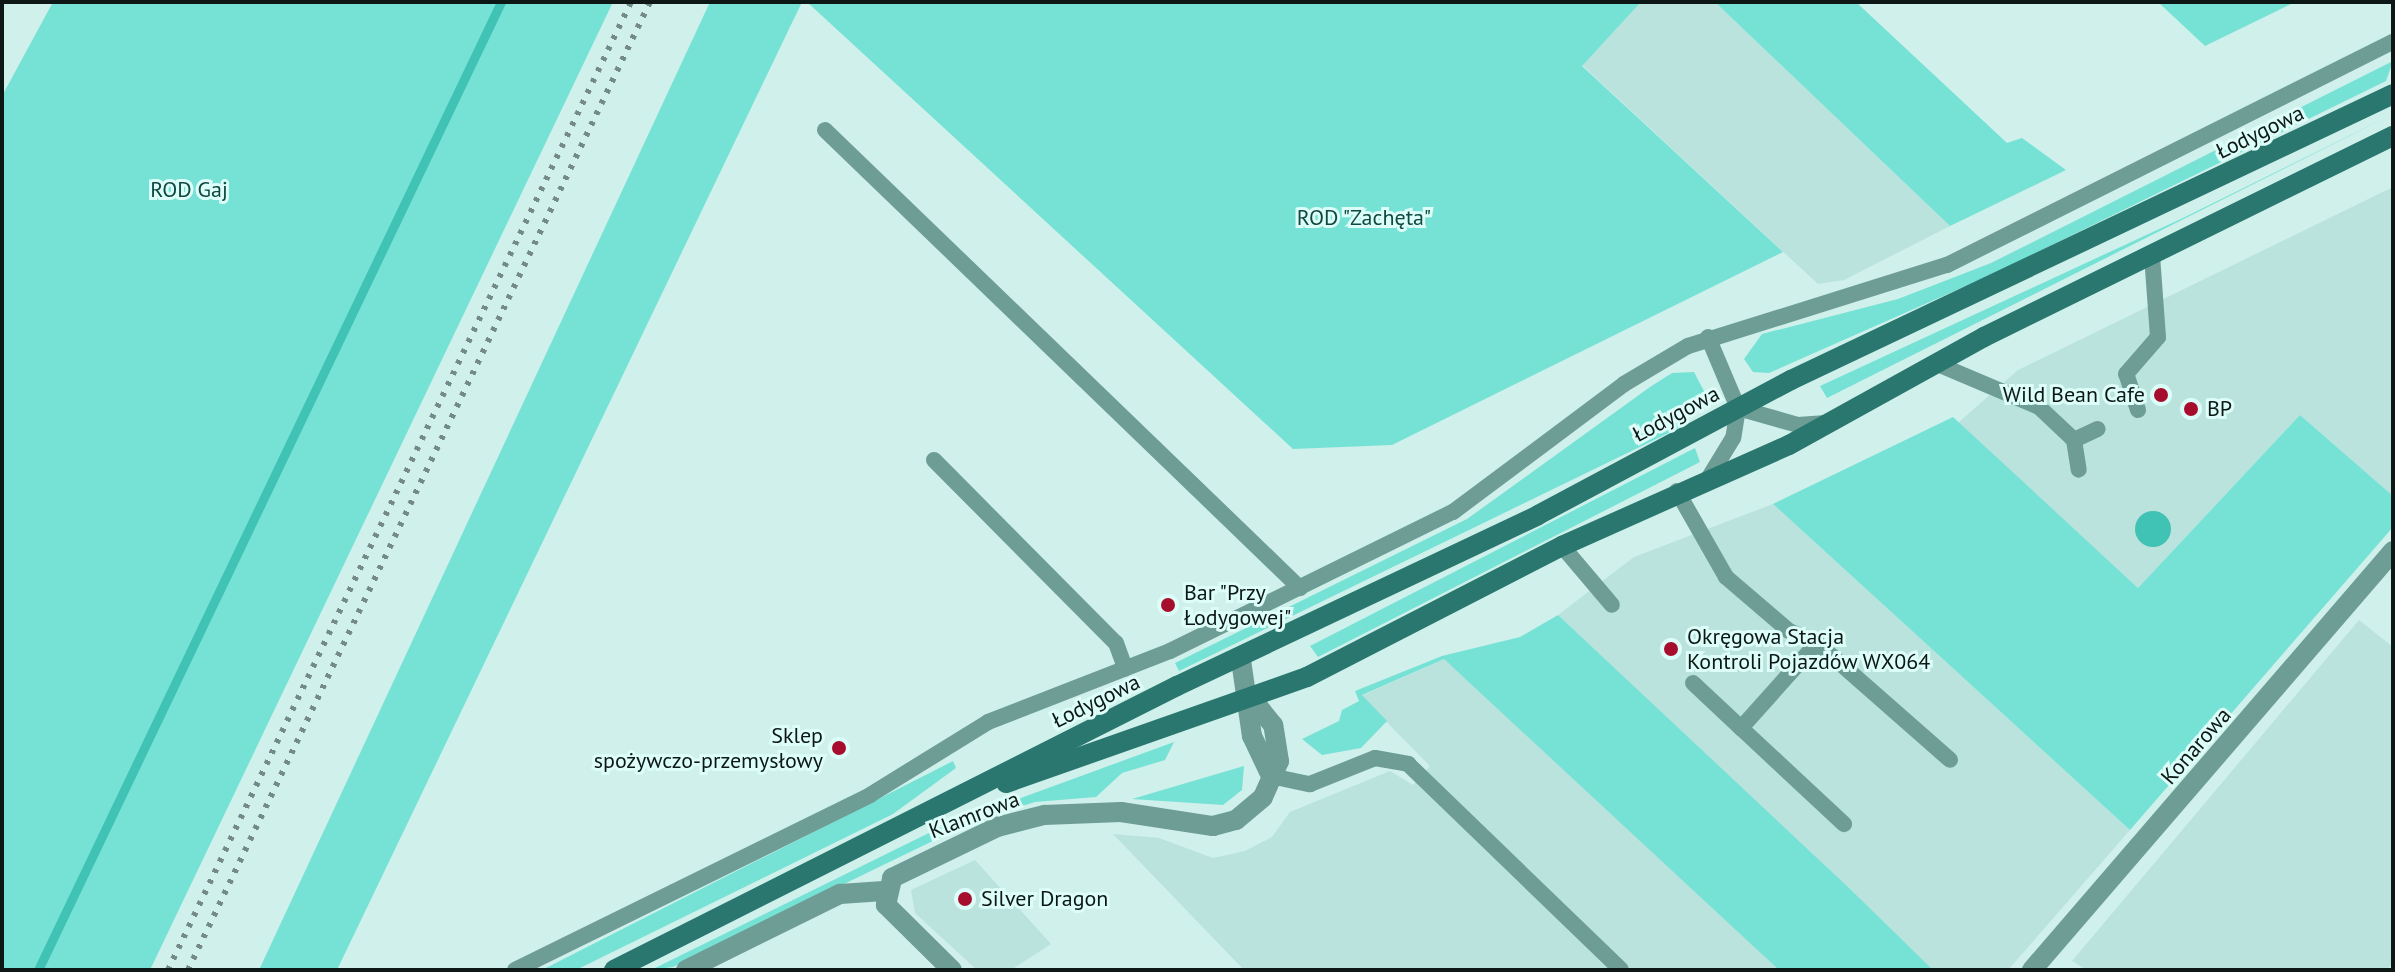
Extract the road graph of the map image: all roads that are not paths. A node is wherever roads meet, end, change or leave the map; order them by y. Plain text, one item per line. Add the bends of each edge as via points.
1 (2393, 42) edge
2 (2393, 94) edge
3 (825, 130) dead end
4 (2393, 136) edge
5 (2152, 256) junction
6 (1708, 337) junction
7 (1935, 363) junction
8 (1738, 408) junction
9 (2138, 410) dead end
10 (1831, 423) junction
11 (2098, 429) dead end
12 (2074, 440) junction
13 (934, 460) dead end
14 (2079, 470) dead end
15 (1708, 479) junction
16 (1677, 491) junction
17 (1562, 546) junction
18 (2393, 551) edge
19 (1300, 588) junction
20 (1612, 605) dead end
21 (1817, 643) junction
22 (1241, 660) junction
23 (1125, 668) junction
24 (1693, 683) dead end
25 (1252, 699) junction
26 (1741, 728) junction
27 (1950, 760) dead end
28 (1271, 776) junction
29 (986, 787) junction
30 (1844, 824) dead end
31 (884, 891) junction
32 (515, 970) edge
33 (614, 970) edge
34 (686, 970) edge
35 (952, 970) edge
36 (1621, 970) edge
37 (2032, 970) edge

1 - 6 lane via 1947,265
2 - 8 main road, Łodygowa
3 - 19 lane
4 - 5 main road, Łodygowa
5 - 7 main road, Łodygowa
5 - 9 lane via 2158,337 2126,374
6 - 8 lane
6 - 19 lane via 1624,384 1475,499
7 - 10 main road, Łodygowa
7 - 12 lane via 2039,407
8 - 10 lane via 1798,425
8 - 15 lane via 1728,452
8 - 22 main road, Łodygowa
10 - 15 main road, Łodygowa
11 - 12 lane
12 - 14 lane
13 - 23 lane via 1116,643
15 - 16 main road, Łodygowa
16 - 17 main road, Łodygowa
16 - 21 lane via 1726,577 1789,631
17 - 20 lane
17 - 25 main road, Łodygowa
18 - 37 street, Konarowa
19 - 23 lane
21 - 26 lane
21 - 27 lane
22 - 25 street, Klamrowa
22 - 29 main road, Łodygowa
23 - 32 lane via 988,722 862,799
24 - 26 lane
25 - 28 street, Klamrowa via 1278,740
25 - 29 main road, Łodygowa via 1065,768
26 - 30 lane
28 - 31 street, Klamrowa via 1249,813 1224,824 1096,810 1019,819 900,871
28 - 36 lane via 1310,784 1375,758 1408,764
29 - 33 main road, Łodygowa
31 - 34 street via 840,894
31 - 35 street via 889,909

